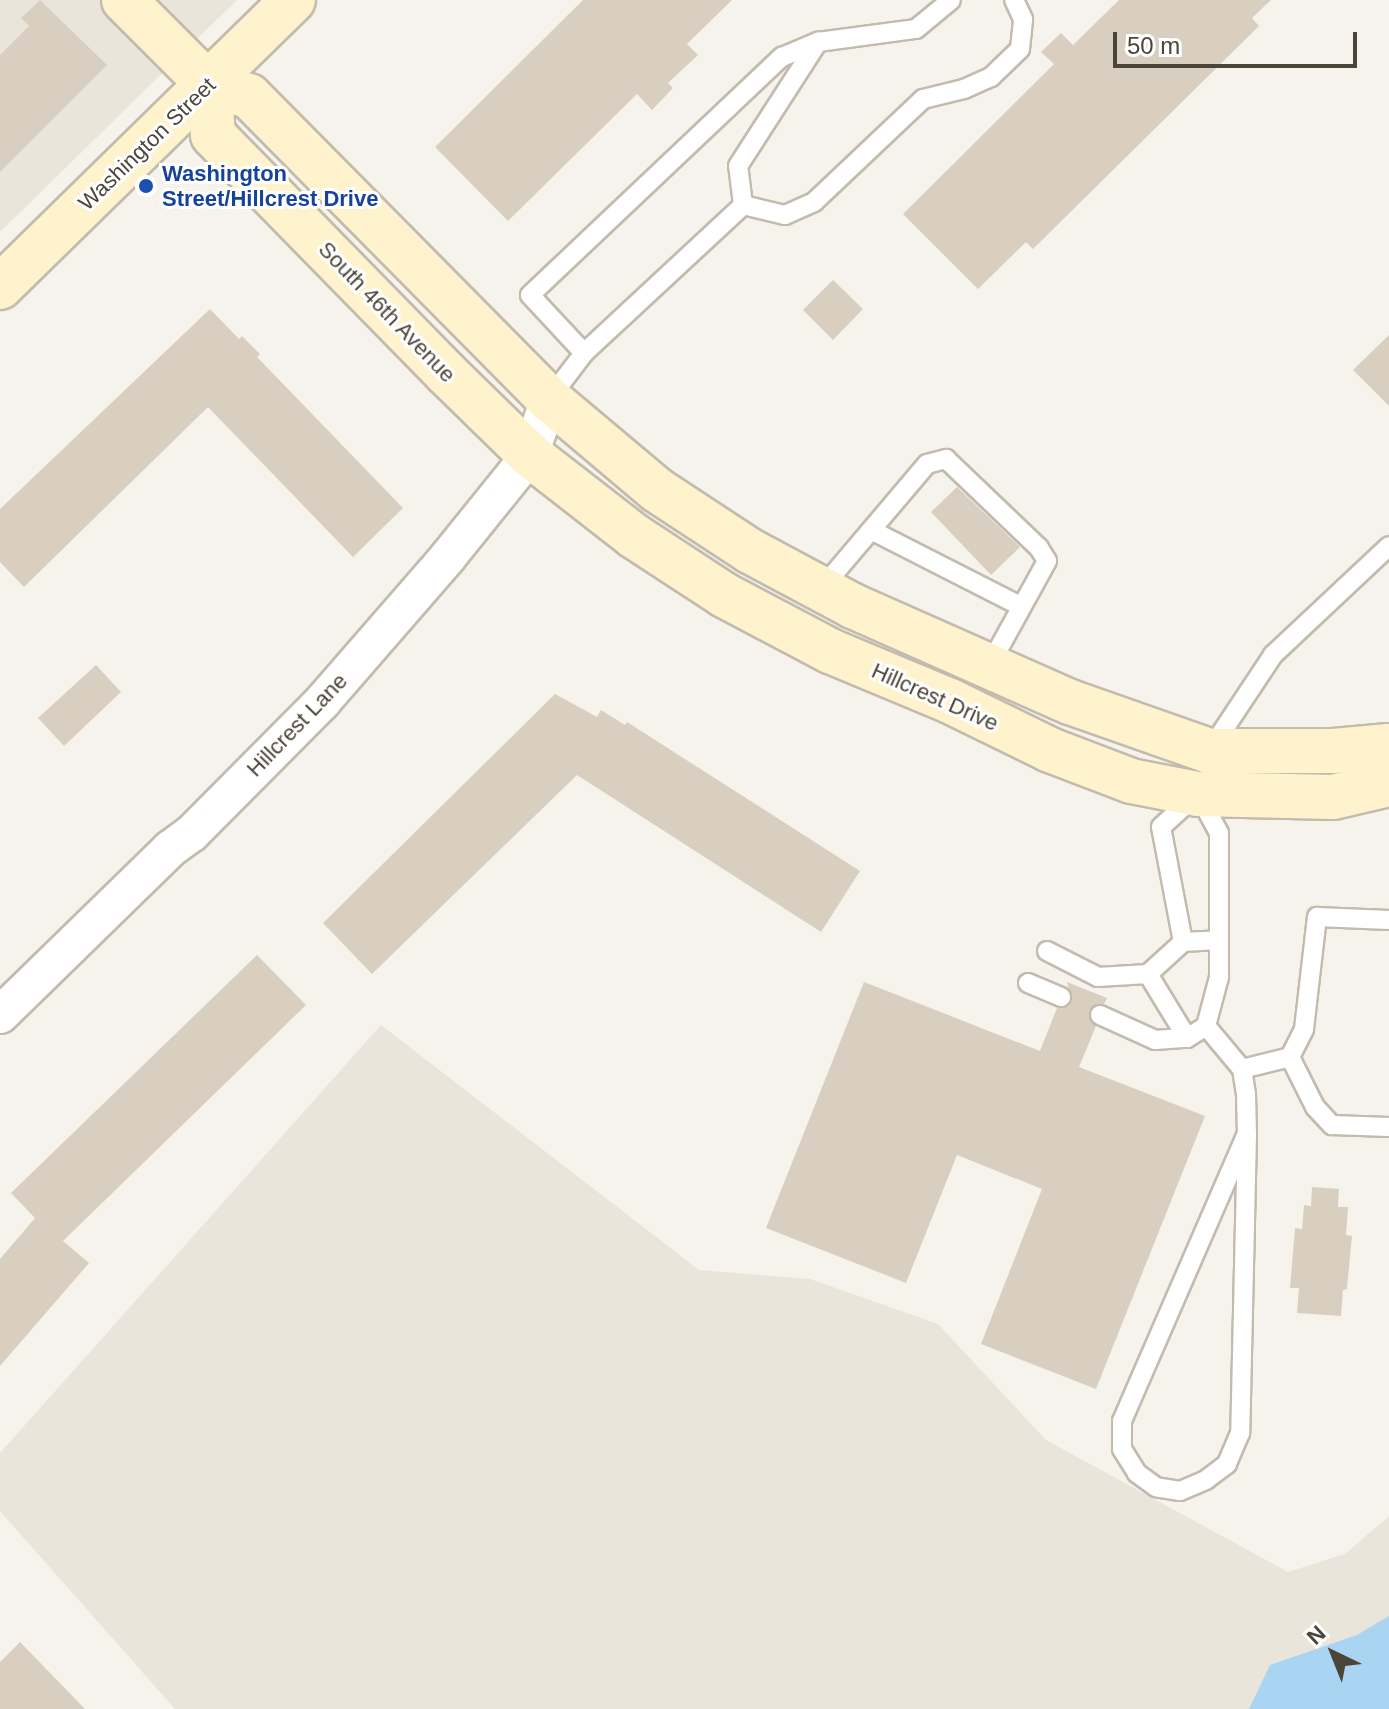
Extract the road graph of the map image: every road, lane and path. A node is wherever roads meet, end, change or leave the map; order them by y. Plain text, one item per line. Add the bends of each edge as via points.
1 (124, 0) edge
2 (293, 0) edge
3 (951, 0) edge
4 (1014, 0) edge
5 (818, 42) junction
6 (209, 85) junction
7 (743, 205) junction
8 (0, 287) edge
9 (584, 353) junction
10 (549, 399) junction
11 (530, 455) junction
12 (871, 530) junction
13 (1389, 546) edge
14 (821, 589) junction
15 (1020, 606) junction
16 (989, 666) junction
17 (1389, 746) edge
18 (1203, 772) junction
19 (1389, 784) edge
20 (1389, 920) edge
21 (1219, 940) junction
22 (1183, 942) junction
23 (1047, 951) dead end
24 (1148, 974) junction
25 (1028, 983) dead end
26 (1061, 997) dead end
27 (0, 1015) edge
28 (1100, 1015) dead end
29 (1206, 1026) junction
30 (1187, 1038) junction
31 (1290, 1057) junction
32 (1242, 1069) junction
33 (1389, 1127) edge
34 (1247, 1134) junction

1 - 6 street
2 - 6 street, Washington Street
3 - 5 lane via 916,29
4 - 7 lane via 1023,19 1020,49 991,77 923,99 814,202 785,215
5 - 7 lane via 738,166
5 - 9 lane via 782,57 530,295
6 - 8 street, Washington Street
6 - 10 street via 249,96
6 - 11 street, South 46th Avenue via 213,135
7 - 9 lane
9 - 10 lane
10 - 11 street, Hillcrest Lane
10 - 14 street, Hillcrest Drive via 657,490 750,551
11 - 18 street, Hillcrest Drive via 634,536 724,595 830,651 1131,781
11 - 27 street, Hillcrest Lane via 322,702
12 - 14 lane
12 - 15 lane
12 - 15 lane via 927,464 946,459 1047,561
13 - 18 lane via 1273,655
14 - 16 street, Hillcrest Drive
15 - 16 lane
16 - 18 street, Hillcrest Drive via 1083,707
17 - 18 street, Hillcrest Drive
18 - 19 street, Hillcrest Drive via 1333,797
18 - 21 lane via 1219,833
18 - 22 lane via 1161,827
20 - 31 lane via 1317,917 1304,1029
21 - 22 lane
21 - 29 lane via 1219,977
22 - 24 lane
23 - 24 lane via 1098,977
24 - 30 lane
25 - 26 lane
28 - 30 lane via 1155,1040
29 - 30 lane
29 - 32 lane
31 - 32 lane
31 - 33 lane via 1315,1107 1332,1125
32 - 34 lane
34 - 34 lane via 1122,1421 1122,1449 1137,1473 1156,1487 1180,1491 1206,1480 1227,1464 1240,1433

